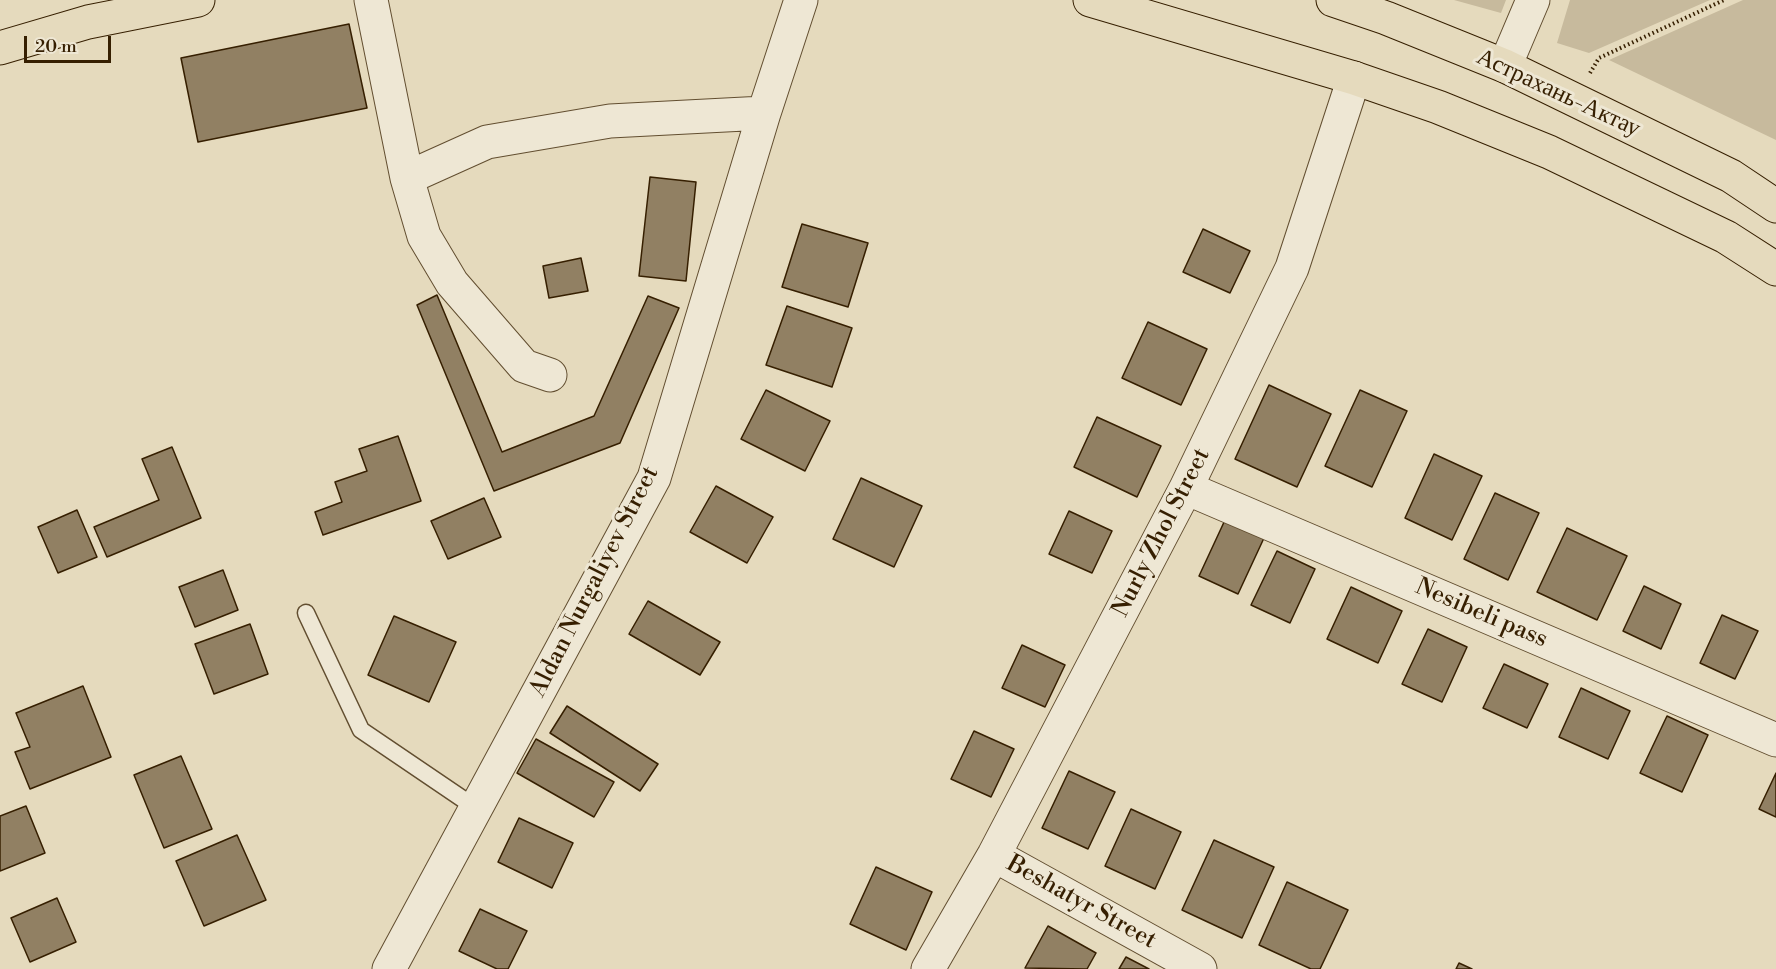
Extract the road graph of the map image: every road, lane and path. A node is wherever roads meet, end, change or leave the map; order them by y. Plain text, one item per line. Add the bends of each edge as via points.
1 (198, 0) edge
2 (371, 0) edge
3 (801, 0) edge
4 (1090, 0) edge
5 (1333, 0) edge
6 (1533, 0) edge
7 (1724, 0) edge
8 (0, 48) edge
9 (1505, 66) junction
10 (1354, 78) junction
11 (1573, 98) junction
12 (764, 113) junction
13 (407, 178) junction
14 (1776, 206) edge
15 (1776, 269) edge
16 (550, 375) dead end
17 (1186, 488) junction
18 (306, 613) dead end
19 (1776, 740) edge
20 (476, 808) junction
21 (994, 855) junction
22 (389, 969) edge
23 (928, 969) edge
24 (1200, 969) edge

1 - 8 highway via 88,22
2 - 13 street
3 - 12 street, Aldan Nurgaliyev Street
4 - 10 highway
5 - 9 highway, Астрахань-Актау
6 - 9 street
7 - 11 path via 1599,58
9 - 11 highway, Астрахань-Актау
10 - 15 highway via 1438,107 1549,153 1726,237
10 - 17 street, Nurly Zhol Street via 1292,268
11 - 14 highway, Астрахань-Актау via 1731,177
12 - 13 street via 610,121 487,142
12 - 20 street, Aldan Nurgaliyev Street via 654,478
13 - 16 street via 424,236 452,283 524,366
17 - 19 street, Nesibeli pass
17 - 21 street, Nurly Zhol Street
18 - 20 lane via 361,730
20 - 22 street, Aldan Nurgaliyev Street
21 - 23 street, Nurly Zhol Street
21 - 24 street, Beshatyr Street

